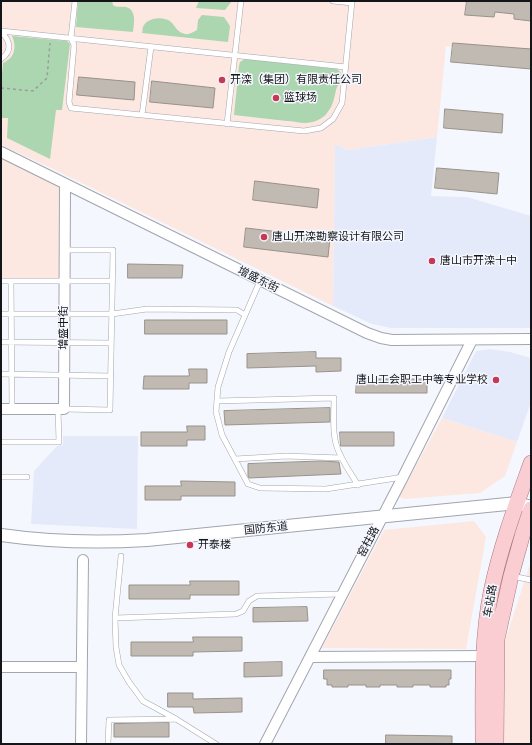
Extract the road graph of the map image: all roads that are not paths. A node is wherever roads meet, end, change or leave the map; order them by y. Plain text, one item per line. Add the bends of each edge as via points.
1 (75, 1) edge
2 (241, 1) edge
3 (333, 1) edge
4 (352, 2) edge
5 (1, 31) edge
6 (71, 38) junction
7 (151, 47) junction
8 (235, 55) junction
9 (1, 59) edge
10 (346, 67) junction
11 (142, 115) junction
12 (227, 124) junction
13 (1, 152) edge
14 (65, 184) junction
15 (65, 250) junction
16 (1, 281) edge
17 (11, 281) junction
18 (260, 281) junction
19 (65, 282) junction
20 (112, 282) junction
21 (1, 314) edge
22 (12, 314) junction
23 (64, 314) junction
24 (112, 314) junction
25 (245, 315) junction
26 (531, 339) edge
27 (472, 340) junction
28 (1, 342) edge
29 (12, 342) junction
30 (64, 343) junction
31 (111, 343) junction
32 (1, 374) edge
33 (12, 374) junction
34 (64, 375) junction
35 (111, 376) junction
36 (217, 401) junction
37 (1, 409) edge
38 (12, 409) junction
39 (61, 409) junction
40 (1, 442) edge
41 (341, 458) junction
42 (235, 459) junction
43 (531, 463) edge
44 (1, 477) edge
45 (27, 477) dead end
46 (403, 477) junction
47 (358, 485) junction
48 (526, 506) edge
49 (382, 517) junction
50 (1, 535) edge
51 (121, 556) dead end
52 (83, 560) dead end
53 (511, 576) junction
54 (531, 580) edge
55 (342, 594) junction
56 (115, 618) junction
57 (484, 656) junction
58 (310, 657) junction
59 (1, 667) edge
60 (82, 667) junction
61 (176, 719) junction
62 (82, 744) edge
63 (108, 744) edge
64 (216, 744) edge
65 (265, 744) edge
66 (483, 744) edge
67 (496, 744) edge

1 - 6 lane
2 - 8 lane
3 - 4 lane
4 - 10 lane
5 - 6 lane
5 - 9 lane via 7,37 9,48
6 - 7 lane
6 - 11 lane via 74,45 69,102 71,108
7 - 8 lane
7 - 11 lane
8 - 10 lane
8 - 12 lane
10 - 12 lane via 342,103 333,119 321,128 304,131
11 - 12 lane
13 - 14 street, 增盛东街
14 - 15 street, 增盛中街
14 - 18 street, 增盛东街
15 - 19 street, 增盛中街
15 - 20 lane via 113,250
16 - 17 lane
17 - 19 lane
17 - 22 lane
18 - 25 lane
18 - 27 street, 增盛东街 via 381,338
19 - 20 lane
19 - 23 street, 增盛中街
20 - 24 lane
21 - 22 lane
22 - 23 lane
22 - 29 lane
23 - 24 lane
23 - 30 street, 增盛中街
24 - 25 lane via 147,309 237,310
24 - 31 lane
25 - 36 lane via 229,352 218,387
26 - 27 street, 增盛东街
27 - 46 street, 窑柱路
28 - 29 lane
29 - 30 lane
29 - 33 lane
30 - 31 lane
30 - 34 street, 增盛中街
31 - 35 lane
32 - 33 lane
33 - 34 lane
33 - 38 lane
34 - 35 lane
34 - 39 street, 增盛中街
35 - 39 lane via 110,410
36 - 41 lane via 334,398 334,432
36 - 42 lane via 216,412 222,435
37 - 38 street
38 - 39 street
39 - 40 lane via 59,442
41 - 42 lane via 286,456
41 - 47 lane
42 - 47 lane via 248,484 260,488 326,489
43 - 48 main road, 车站路
44 - 45 lane
46 - 47 lane
46 - 49 street, 窑柱路
48 - 49 street, 国防东道
48 - 53 main road, 车站路 via 523,533
48 - 57 main road, 车站路 via 506,537 491,592
49 - 50 street, 国防东道 via 147,540 72,542
49 - 55 street, 窑柱路
51 - 56 lane
52 - 60 street
53 - 54 lane
53 - 67 main road, 车站路 via 497,639
55 - 56 lane via 257,596 248,601 243,611 236,614
55 - 58 street, 窑柱路
56 - 61 lane via 119,665 128,682 143,701
57 - 58 street
57 - 66 main road, 车站路
58 - 65 street, 窑柱路
59 - 60 street
60 - 62 street
61 - 63 lane via 109,720
61 - 64 lane

